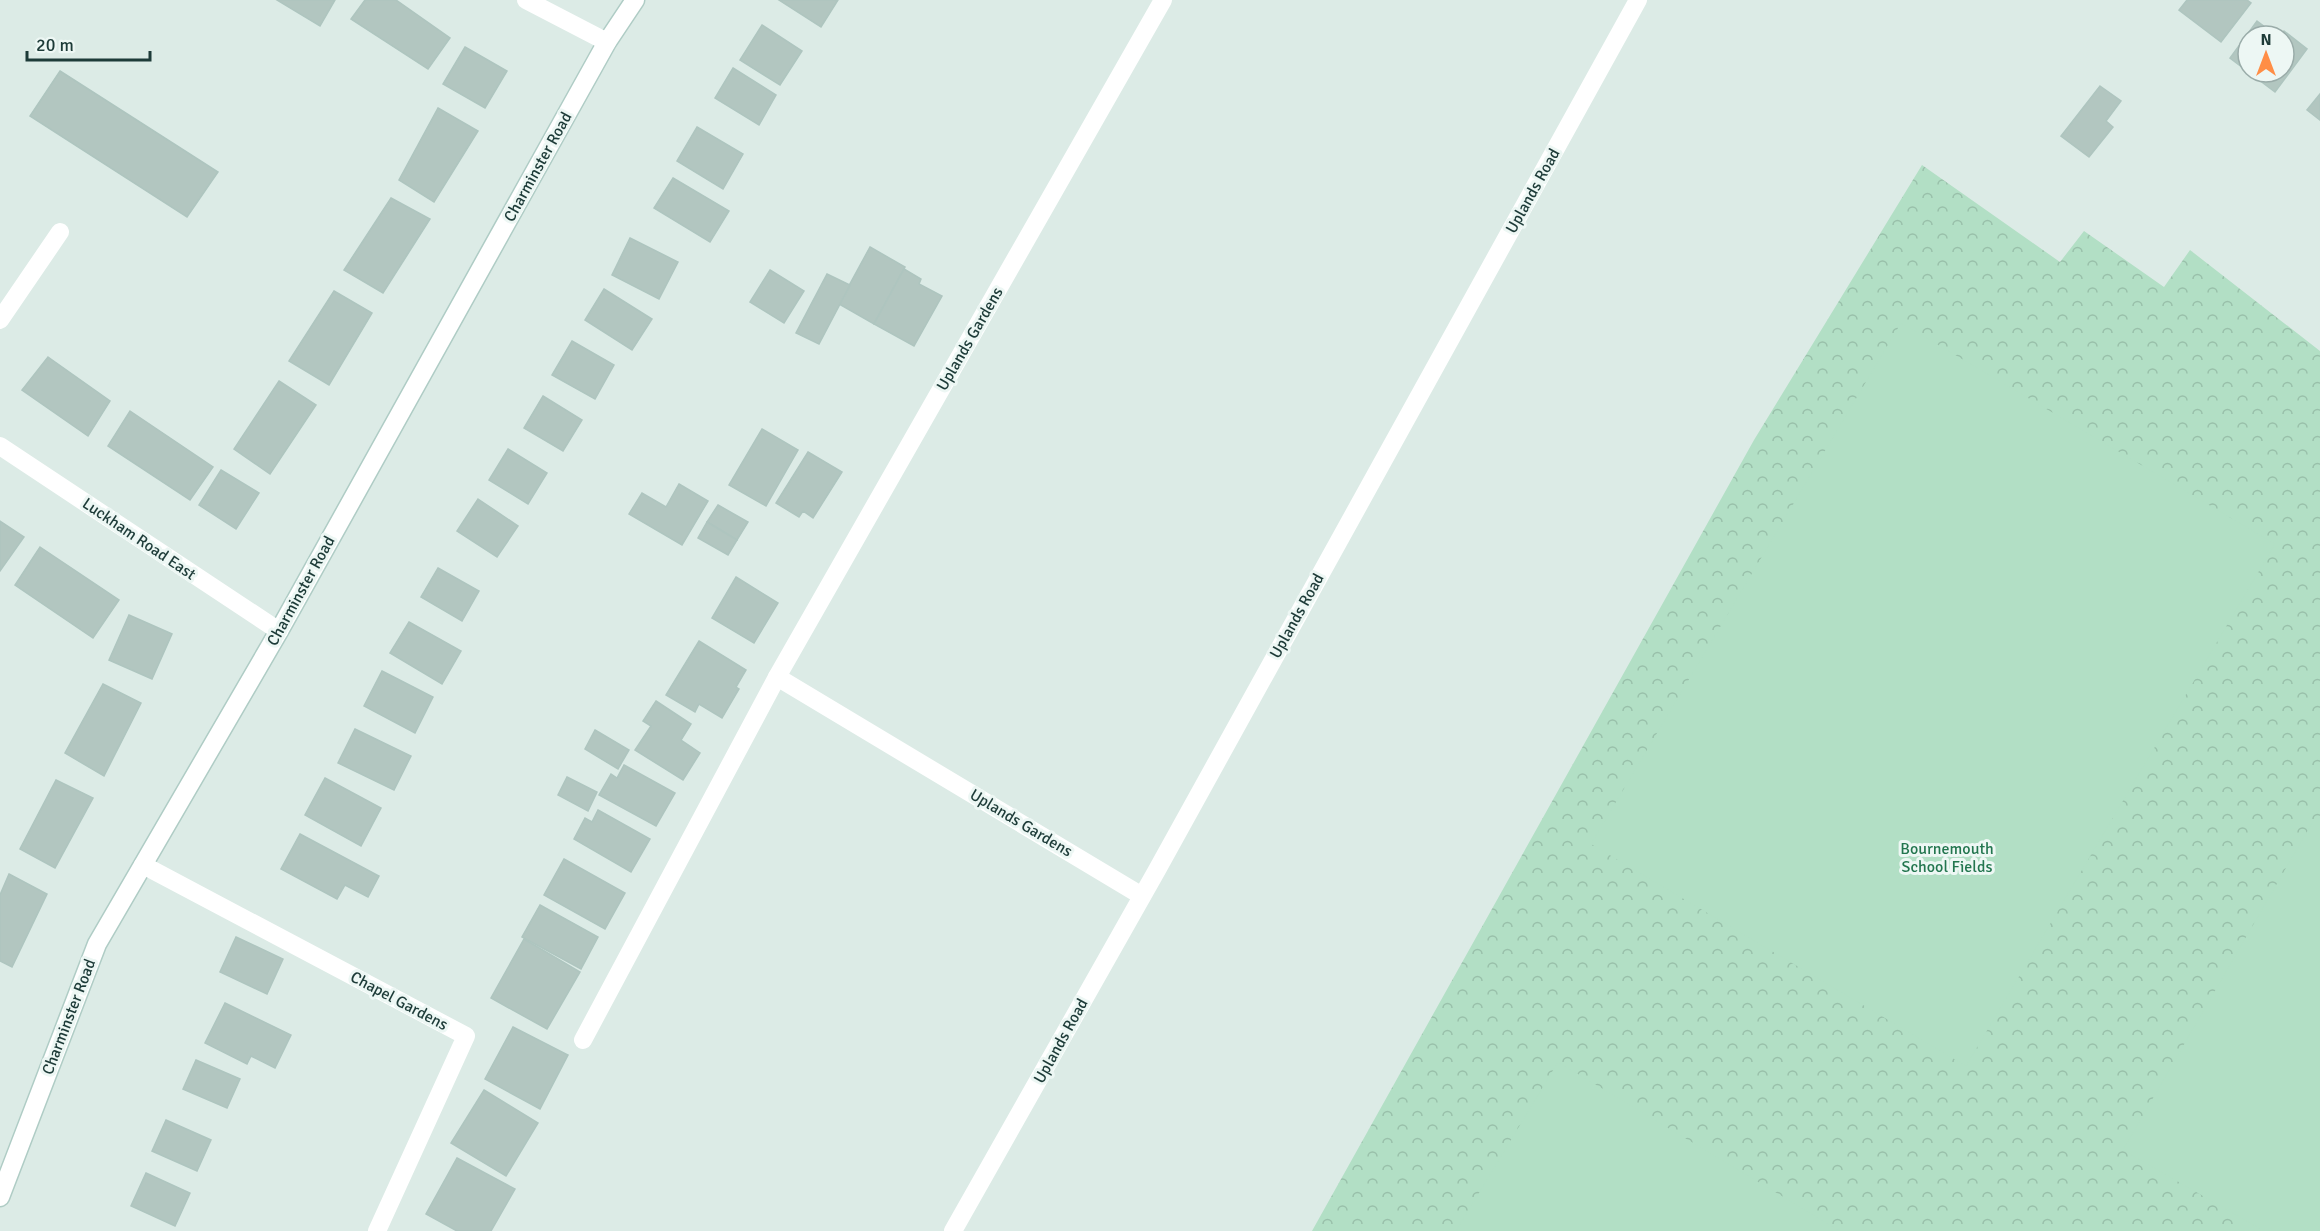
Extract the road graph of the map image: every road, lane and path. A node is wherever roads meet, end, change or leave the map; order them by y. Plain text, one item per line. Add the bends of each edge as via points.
1 (526, 0) edge
2 (635, 0) edge
3 (1163, 0) edge
4 (1638, 0) edge
5 (607, 42) junction
6 (60, 232) dead end
7 (0, 320) edge
8 (0, 446) edge
9 (279, 631) junction
10 (777, 678) junction
11 (143, 865) junction
12 (1142, 896) junction
13 (583, 1040) dead end
14 (0, 1197) edge
15 (377, 1231) edge
16 (953, 1231) edge

1 - 5 street
2 - 5 street, Charminster Road
3 - 10 street, Uplands Gardens
4 - 12 street, Uplands Road
5 - 9 street, Charminster Road
6 - 7 street
8 - 9 street, Luckham Road East
9 - 11 street, Charminster Road
10 - 12 street, Uplands Gardens
10 - 13 street, Uplands Gardens
11 - 14 street, Charminster Road via 97,944
11 - 15 street, Chapel Gardens via 466,1036
12 - 16 street, Uplands Road

